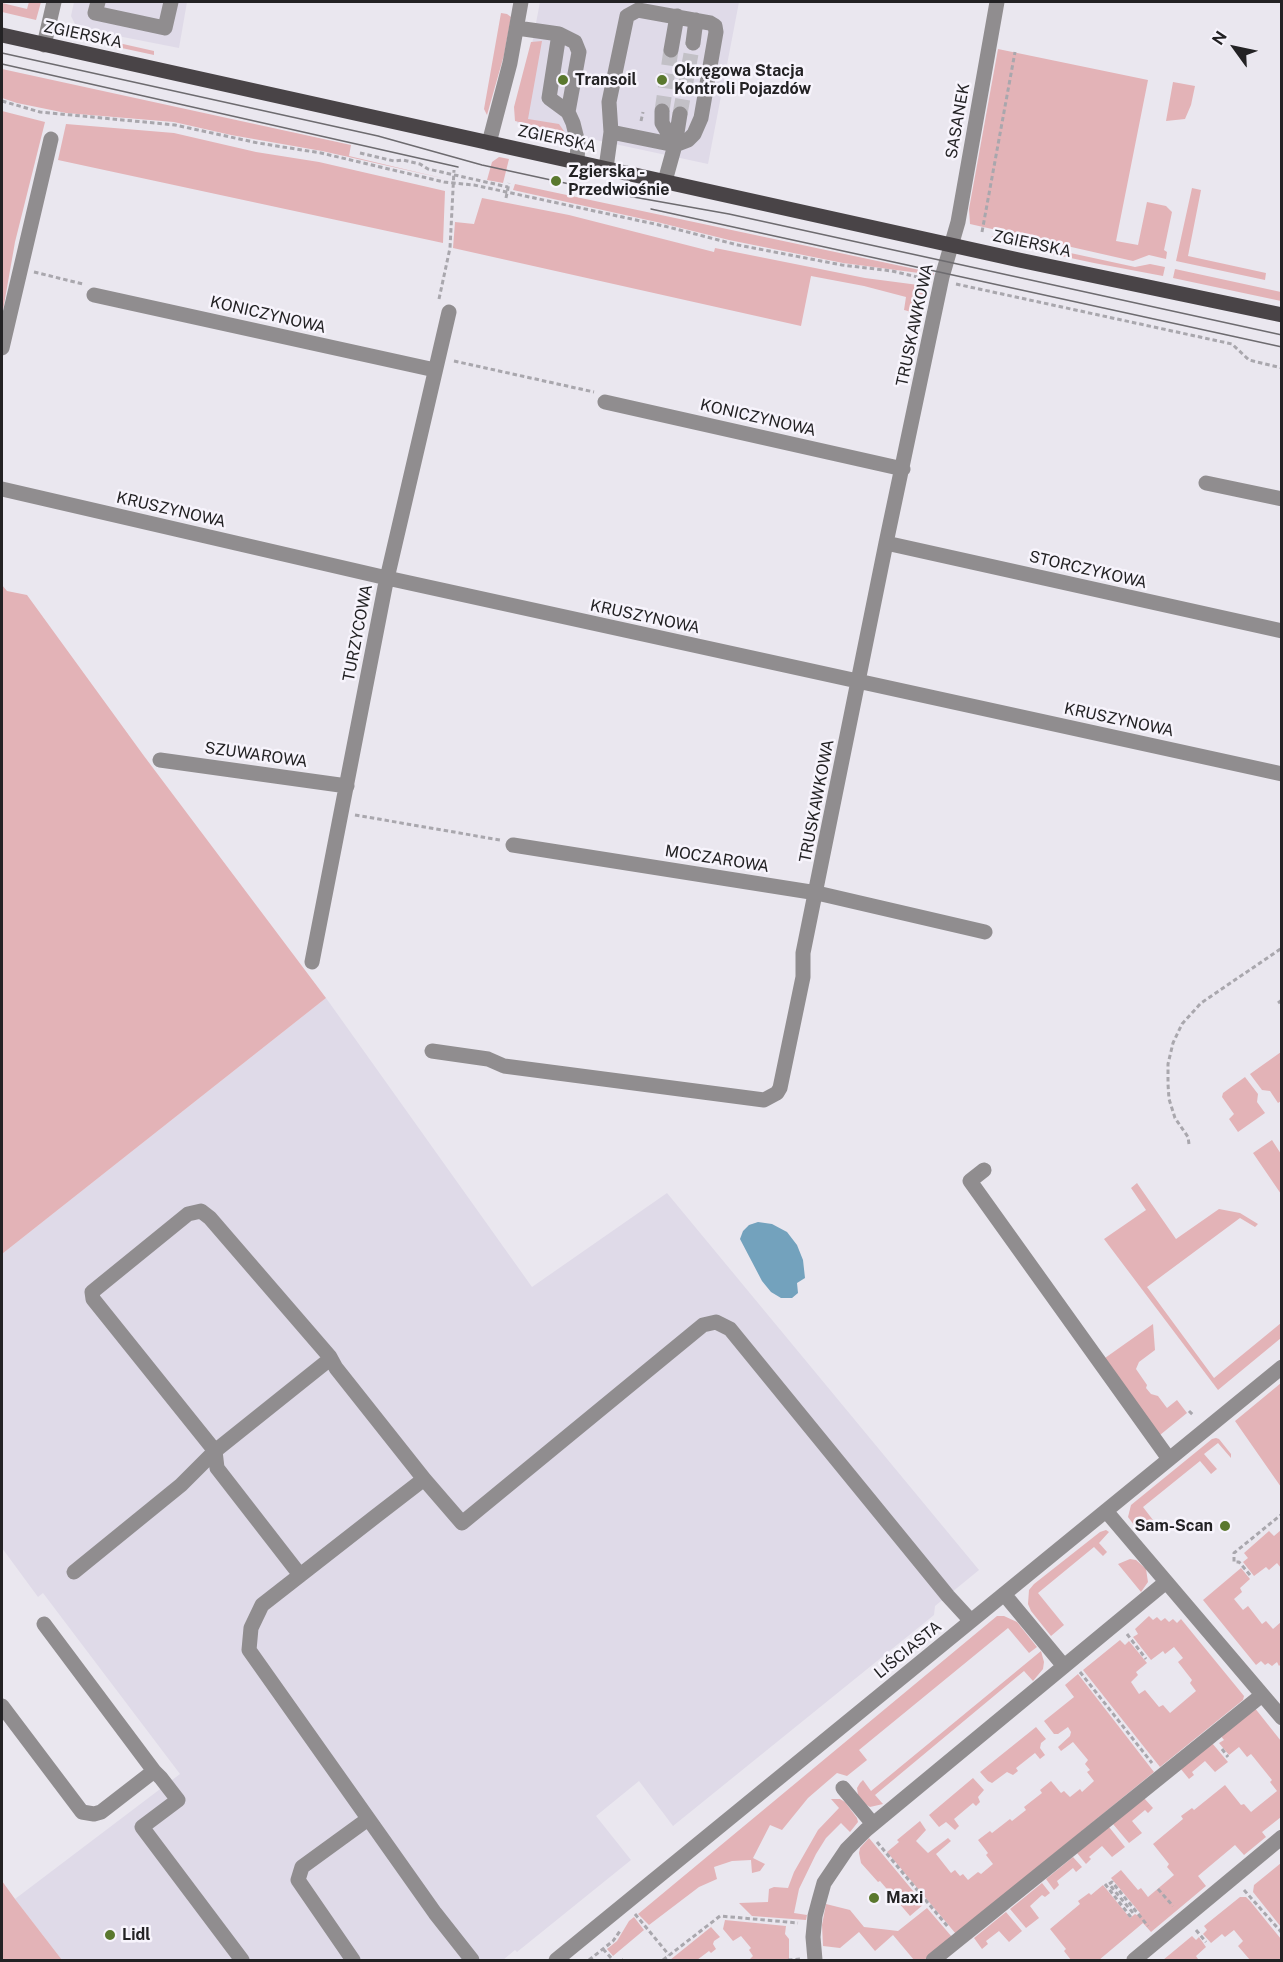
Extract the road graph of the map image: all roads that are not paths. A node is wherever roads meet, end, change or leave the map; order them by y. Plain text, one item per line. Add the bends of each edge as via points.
1 (54, 2) edge
2 (98, 2) edge
3 (171, 2) edge
4 (521, 2) edge
5 (997, 2) edge
6 (677, 16) junction
7 (696, 20) junction
8 (517, 28) junction
9 (559, 33) junction
10 (2, 35) edge
11 (693, 43) tunnel mouth
12 (44, 45) junction
13 (671, 50) tunnel mouth
14 (662, 111) tunnel mouth
15 (568, 112) junction
16 (680, 114) tunnel mouth
17 (611, 132) junction
18 (51, 139) dead end
19 (489, 142) junction
20 (675, 146) junction
21 (577, 162) junction
22 (606, 168) junction
23 (665, 181) junction
24 (952, 245) junction
25 (94, 295) road end
26 (448, 312) road end
27 (1281, 315) edge
28 (2, 348) edge
29 (436, 364) junction
30 (605, 402) road end
31 (903, 469) junction
32 (1206, 483) dead end
33 (2, 489) edge
34 (1281, 499) edge
35 (886, 543) junction
36 (387, 578) junction
37 (1281, 631) edge
38 (859, 682) junction
39 (160, 760) dead end
40 (1281, 774) edge
41 (347, 786) junction
42 (513, 845) road end
43 (817, 893) junction
44 (985, 932) dead end
45 (312, 962) dead end
46 (432, 1051) dead end
47 (984, 1170) dead end
48 (330, 1359) junction
49 (1281, 1367) edge
50 (215, 1451) junction
51 (1169, 1459) junction
52 (424, 1479) junction
53 (1106, 1511) junction
54 (74, 1572) dead end
55 (300, 1575) junction
56 (1166, 1582) junction
57 (1004, 1594) junction
58 (971, 1621) junction
59 (44, 1624) dead end
60 (1067, 1662) junction
61 (1262, 1695) junction
62 (2, 1706) edge
63 (1281, 1718) edge
64 (154, 1772) junction
65 (843, 1788) dead end
66 (368, 1819) junction
67 (869, 1827) junction
68 (1281, 1837) edge
69 (242, 1960) edge
70 (353, 1960) edge
71 (472, 1960) edge
72 (556, 1960) edge
73 (815, 1960) edge
74 (933, 1960) edge
75 (1134, 1960) edge

1 - 12 street
2 - 3 street via 95,13 165,28
4 - 8 street
5 - 24 street, SASANEK
6 - 7 street
6 - 13 street
6 - 17 street via 638,10 627,16 609,102
7 - 11 street
7 - 20 street via 714,26 714,43 701,118 694,134
8 - 9 street
8 - 19 street
9 - 15 street via 549,98
9 - 15 street via 574,42 579,52
10 - 12 main road, ZGIERSKA
12 - 19 main road, ZGIERSKA
14 - 20 street via 662,123
15 - 21 street via 576,133
16 - 20 street
17 - 20 street
17 - 22 street
18 - 28 street
19 - 21 main road, ZGIERSKA
20 - 23 street
21 - 22 main road, ZGIERSKA
22 - 23 main road, ZGIERSKA
23 - 24 main road, ZGIERSKA
24 - 27 main road, ZGIERSKA
24 - 31 street, TRUSKAWKOWA
25 - 29 street, KONICZYNOWA
26 - 29 street, TURZYCOWA
29 - 36 street, TURZYCOWA
30 - 31 street, KONICZYNOWA
31 - 35 street, TRUSKAWKOWA
32 - 34 street
33 - 36 street, KRUSZYNOWA
35 - 37 street, STORCZYKOWA
35 - 38 street, TRUSKAWKOWA
36 - 38 street, KRUSZYNOWA
36 - 41 street, TURZYCOWA
38 - 40 street, KRUSZYNOWA
38 - 43 street, TRUSKAWKOWA
39 - 41 street, SZUWAROWA
41 - 45 street, TURZYCOWA
42 - 43 street, MOCZAROWA
43 - 44 street, MOCZAROWA
43 - 46 street, TRUSKAWKOWA via 803,953 803,977 783,1080 770,1098 504,1066 488,1059
47 - 51 street via 970,1181
48 - 50 street
48 - 50 street via 210,1218 201,1211 176,1222 92,1292 93,1299
48 - 52 street
49 - 51 street, LIŚCIASTA
50 - 54 street via 181,1485
50 - 55 street via 217,1468
51 - 53 street, LIŚCIASTA
52 - 55 street
52 - 58 street via 462,1523 703,1325 716,1322 730,1329
53 - 56 street
53 - 57 street, LIŚCIASTA
55 - 66 street via 262,1605 251,1628 249,1650
56 - 60 street
56 - 61 street
57 - 58 street, LIŚCIASTA
57 - 60 street
58 - 72 street, LIŚCIASTA
59 - 64 street
60 - 67 street
61 - 63 street
61 - 74 street
62 - 64 street via 78,1808 88,1814 101,1812
64 - 69 street via 178,1800 142,1827
65 - 67 street
66 - 70 street via 302,1867 298,1880
66 - 71 street
67 - 73 street via 837,1862 824,1883 814,1925
68 - 75 street

